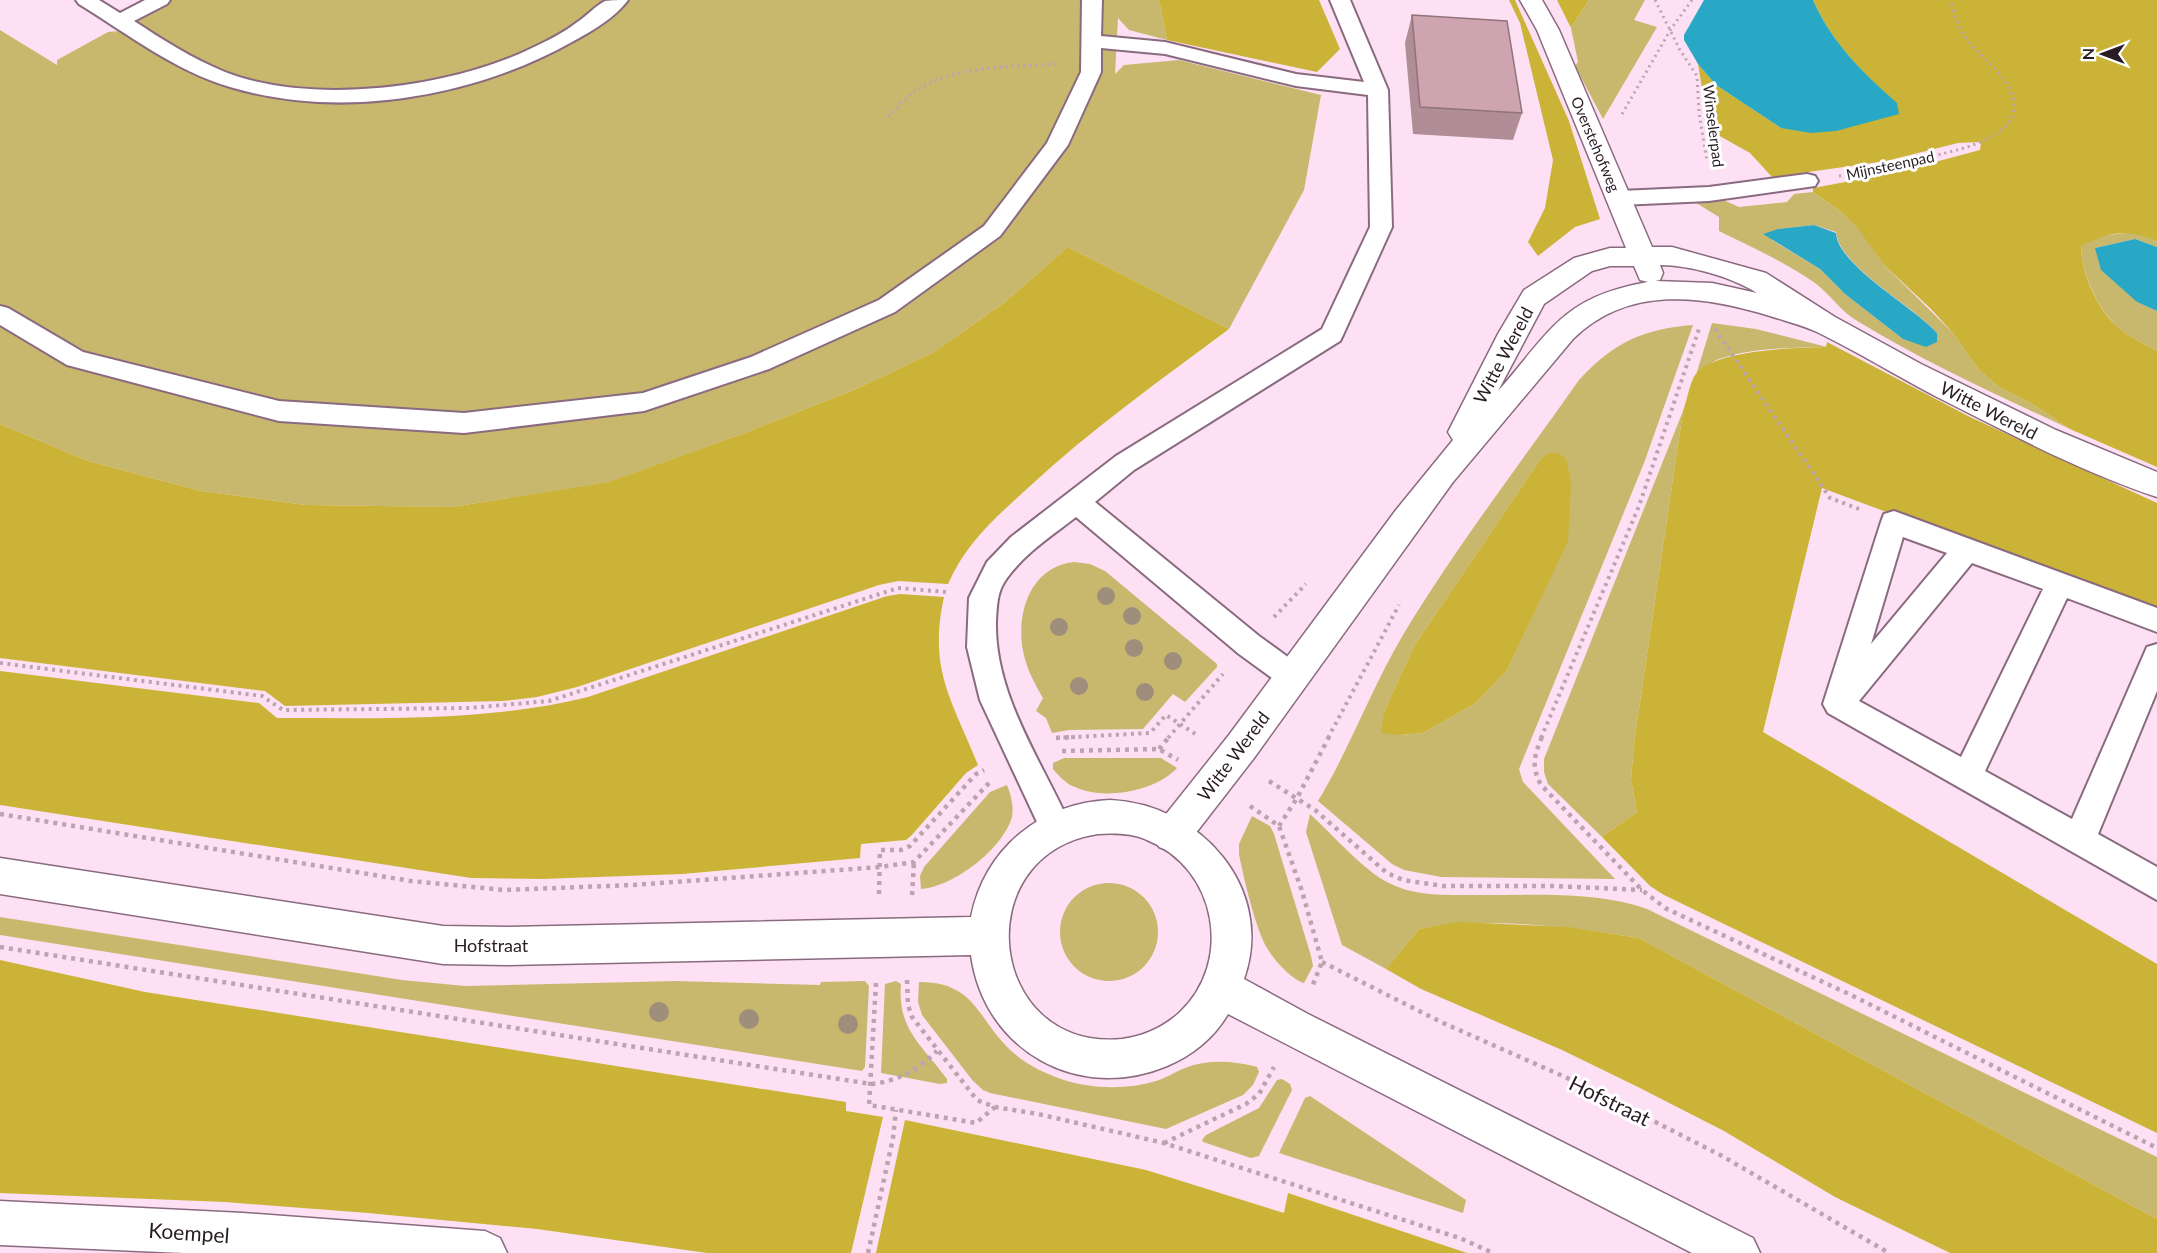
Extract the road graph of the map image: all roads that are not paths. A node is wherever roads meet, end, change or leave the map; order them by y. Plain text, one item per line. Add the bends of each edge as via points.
1 (86, 0) edge
2 (160, 0) edge
3 (618, 0) edge
4 (1092, 0) edge
5 (1340, 0) edge
6 (1531, 0) edge
7 (121, 20) junction
8 (1092, 51) junction
9 (1378, 90) junction
10 (1807, 181) road end
11 (1620, 198) junction
12 (1642, 255) junction
13 (1657, 291) junction
14 (0, 314) edge
15 (1825, 324) junction
16 (1442, 474) junction
17 (2157, 485) edge
18 (1077, 502) junction
19 (1967, 549) junction
20 (2060, 584) junction
21 (2157, 620) edge
22 (2157, 656) edge
23 (1293, 676) junction
24 (1839, 704) junction
25 (1967, 777) junction
26 (1055, 827) junction
27 (1172, 835) junction
28 (2079, 840) junction
29 (0, 876) edge
30 (2157, 884) edge
31 (986, 936) junction
32 (1223, 989) junction
33 (0, 1223) edge
34 (485, 1253) edge
35 (1738, 1253) edge

1 - 7 lane
2 - 7 lane
3 - 7 lane via 573,34 489,71 393,93 337,96 285,93 236,83 192,64
4 - 8 lane
5 - 9 lane
6 - 11 street, Overstehofweg via 1548,30
8 - 9 lane via 1165,48 1296,80
8 - 14 lane via 1091,72 1057,144 992,231 887,306 760,363 644,402 464,423 279,411 76,359
9 - 18 lane via 1381,227 1331,335 1125,463
10 - 11 lane via 1709,195
11 - 12 street, Overstehofweg
12 - 13 street, Overstehofweg
12 - 15 street, Witte Wereld via 1672,256 1756,280
12 - 16 street, Witte Wereld via 1583,264 1534,297
13 - 15 street, Witte Wereld via 1710,292 1748,299
13 - 16 street, Witte Wereld via 1620,297 1596,306 1568,328
15 - 17 street, Witte Wereld via 2045,438
16 - 23 street, Witte Wereld
18 - 23 lane via 1249,645
18 - 26 lane via 1021,545 997,570 983,598 981,647 995,700
19 - 20 lane
19 - 24 lane
19 - 24 lane via 1894,522
20 - 21 lane
20 - 25 lane
22 - 28 lane
23 - 27 street, Witte Wereld
24 - 25 lane
25 - 28 lane
26 - 27 street via 1100,818 1137,820
26 - 31 street via 1009,868 992,900
27 - 32 street via 1198,856 1219,885 1230,918 1232,954
28 - 30 lane
29 - 31 street, Hofstraat via 443,945
31 - 32 street via 993,976 1013,1012 1044,1041 1083,1057 1126,1060 1166,1048 1200,1022
32 - 35 street
33 - 34 street, Koempel via 121,1227

